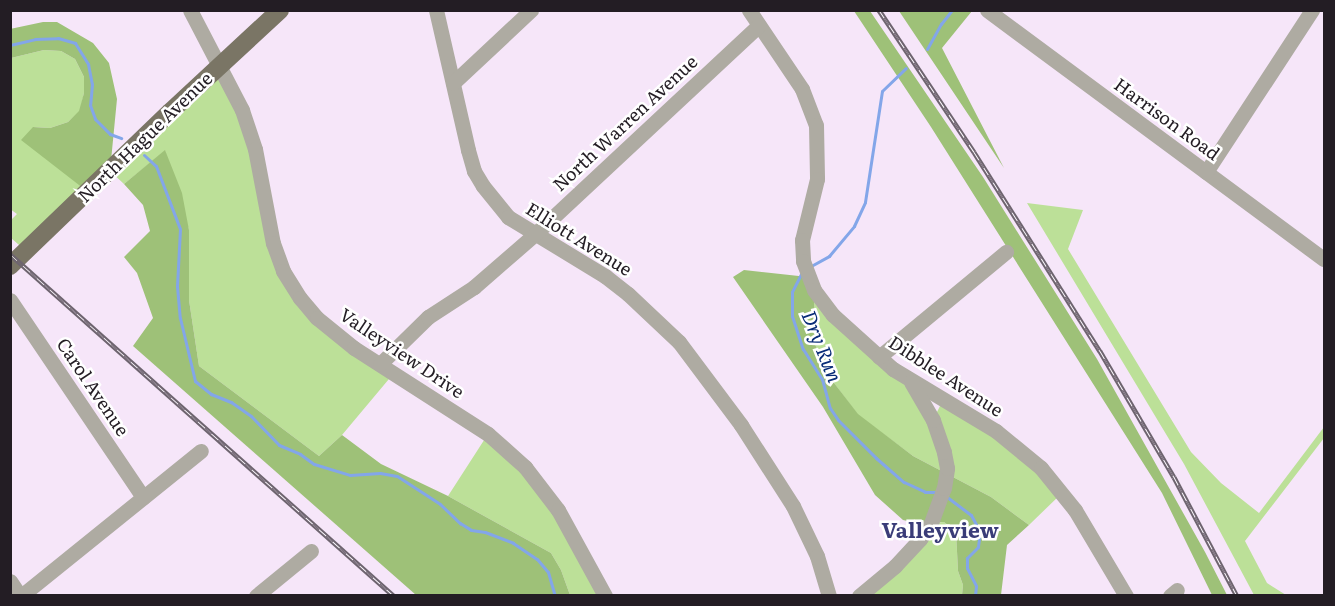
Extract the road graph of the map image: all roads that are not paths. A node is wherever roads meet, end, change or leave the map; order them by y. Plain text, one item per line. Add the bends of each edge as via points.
1 (190, 10) edge
2 (280, 10) edge
3 (436, 10) edge
4 (531, 10) edge
5 (749, 10) edge
6 (987, 10) edge
7 (1312, 10) edge
8 (1007, 16) edge
9 (759, 25) junction
10 (220, 65) junction
11 (453, 83) junction
12 (1206, 172) junction
13 (536, 234) junction
14 (1006, 252) dead end
15 (1324, 259) edge
16 (10, 266) edge
17 (10, 300) edge
18 (879, 357) junction
19 (380, 364) junction
20 (910, 380) junction
21 (201, 451) dead end
22 (143, 496) junction
23 (311, 551) dead end
24 (10, 581) edge
25 (21, 596) edge
26 (255, 596) edge
27 (605, 596) edge
28 (829, 596) edge
29 (859, 596) edge
30 (1126, 596) edge

1 - 10 street, Valleyview Drive
2 - 10 main road, North Hague Avenue
3 - 11 street, Elliott Avenue
4 - 11 street
5 - 9 street, Dibblee Avenue
6 - 8 street, Harrison Road
7 - 12 street
8 - 12 street, Harrison Road
9 - 13 street, North Warren Avenue
9 - 18 street, Dibblee Avenue via 802,89 816,125 817,179 802,240 808,278 833,315
10 - 16 main road, North Hague Avenue
10 - 19 street, Valleyview Drive via 252,139 273,243 288,280 317,318
11 - 13 street, Elliott Avenue via 474,171 508,217
12 - 15 street, Harrison Road
13 - 19 street, North Warren Avenue via 474,286 428,317
13 - 28 street, Elliott Avenue via 605,276 679,342 741,425 793,506 817,556
14 - 18 street
17 - 22 street, Carol Avenue
18 - 20 street, Dibblee Avenue
19 - 27 street, Valleyview Drive via 488,434 525,467 558,510
20 - 29 street via 933,420 944,452 947,468 942,493 931,523 908,553
20 - 30 street, Dibblee Avenue via 996,431 1041,468 1075,510
21 - 22 street
22 - 25 street
23 - 26 street
24 - 25 street

